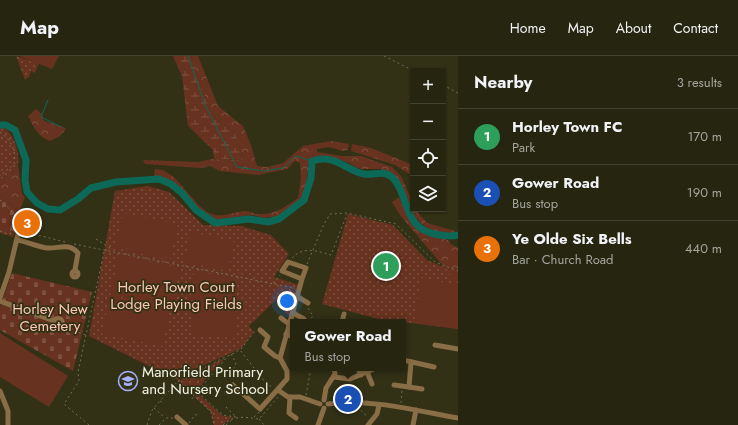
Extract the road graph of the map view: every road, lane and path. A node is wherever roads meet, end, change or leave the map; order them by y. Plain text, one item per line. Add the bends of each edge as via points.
1 (384, 56) edge
2 (410, 69) edge
3 (446, 87) edge
4 (458, 93) edge
5 (0, 132) edge
6 (0, 176) edge
7 (0, 200) edge
8 (347, 213) junction
9 (36, 223) dead end
10 (0, 231) edge
11 (31, 233) dead end
12 (19, 234) junction
13 (96, 239) dead end
14 (313, 250) junction
15 (104, 251) junction
16 (111, 251) junction
17 (288, 262) junction
18 (306, 268) junction
19 (75, 270) dead end
20 (458, 270) edge
21 (282, 271) junction
22 (302, 279) junction
23 (274, 284) junction
24 (300, 287) junction
25 (298, 297) junction
26 (0, 298) edge
27 (0, 301) edge
28 (308, 303) joint
29 (293, 313) junction
30 (344, 314) dead end
31 (281, 318) dead end
32 (291, 319) edge
33 (303, 319) edge
34 (309, 319) edge
35 (343, 319) edge
36 (289, 324) joint
37 (60, 326) joint
38 (260, 330) joint
39 (286, 334) junction
40 (86, 335) junction
41 (290, 335) edge
42 (435, 345) dead end
43 (458, 349) edge
44 (240, 350) junction
45 (231, 354) junction
46 (228, 356) junction
47 (280, 358) junction
48 (406, 361) edge
49 (223, 362) junction
50 (411, 362) junction
51 (225, 364) dead end
52 (434, 367) dead end
53 (310, 371) edge
54 (334, 371) edge
55 (362, 371) edge
56 (369, 371) edge
57 (213, 372) junction
58 (364, 373) junction
59 (215, 375) dead end
60 (334, 377) junction
61 (178, 381) junction
62 (372, 384) dead end
63 (233, 385) junction
64 (394, 385) dead end
65 (403, 386) junction
66 (409, 387) junction
67 (422, 389) dead end
68 (170, 390) junction
69 (0, 391) edge
70 (278, 391) junction
71 (197, 392) junction
72 (227, 392) dead end
73 (174, 394) dead end
74 (194, 397) junction
75 (290, 397) junction
76 (305, 398) junction
77 (192, 399) dead end
78 (160, 400) junction
79 (353, 403) junction
80 (164, 404) dead end
81 (324, 404) junction
82 (379, 405) junction
83 (154, 407) junction
84 (205, 407) junction
85 (226, 407) dead end
86 (400, 408) junction
87 (203, 409) dead end
88 (416, 410) junction
89 (259, 412) dead end
90 (199, 413) dead end
91 (177, 417) joint
92 (236, 417) junction
93 (166, 418) junction
94 (233, 418) junction
95 (253, 418) junction
96 (296, 418) dead end
97 (458, 418) edge
98 (259, 419) junction
99 (370, 423) edge
100 (8, 425) edge
101 (89, 425) edge
102 (147, 425) edge
103 (159, 425) edge
104 (187, 425) edge
105 (214, 425) edge
106 (223, 425) edge
107 (226, 425) edge
108 (264, 425) edge
109 (319, 425) edge
110 (413, 425) edge

1 - 2 path
3 - 4 path
5 - 6 path via 8,137 15,154 14,164
7 - 12 path via 15,214 13,223
8 - 14 path via 330,214
8 - 14 path via 331,255
8 - 20 path via 396,224 435,262
9 - 12 street via 31,230
10 - 12 path
11 - 15 path
12 - 19 street via 47,248 61,246 75,250 78,253
12 - 26 street
13 - 16 path
14 - 17 path via 297,252
14 - 18 path
15 - 16 path
15 - 40 path
16 - 23 path
17 - 18 street
17 - 21 street
18 - 22 street
21 - 22 street
21 - 23 path
22 - 24 street
23 - 24 path
24 - 25 street
25 - 28 street
25 - 29 street
27 - 37 street via 54,321 56,318 60,319
28 - 34 path via 313,316
29 - 32 street
29 - 33 street
30 - 35 street
31 - 36 street
36 - 39 street
37 - 40 path
38 - 44 path via 257,329
38 - 47 street via 268,337 264,347
39 - 41 street
39 - 47 street
40 - 101 path via 78,372 79,381 64,404
42 - 43 street
44 - 45 path
44 - 70 path via 264,381
45 - 46 path
45 - 63 path via 236,363 232,373
46 - 49 path
46 - 61 path
47 - 70 street via 288,374
48 - 50 street
49 - 51 path
49 - 57 path
50 - 52 street
50 - 66 street
53 - 76 path
54 - 60 street
55 - 58 street
56 - 58 street
57 - 59 path
57 - 71 path
58 - 60 street via 350,379
58 - 62 street
60 - 81 street via 326,388
61 - 68 path
61 - 74 path
63 - 70 street via 260,409
63 - 72 street
64 - 65 street
65 - 66 street
65 - 86 path
66 - 67 street
68 - 73 path
68 - 78 path
69 - 100 street via 8,411
70 - 75 street
70 - 98 path
71 - 74 path
71 - 92 path via 223,415
74 - 77 path
74 - 84 path
75 - 76 street
75 - 96 street via 289,413
76 - 81 street
78 - 80 path
78 - 83 path
79 - 81 street
79 - 82 street
79 - 99 path
81 - 109 street
82 - 86 street
82 - 99 street via 377,414
83 - 93 path
83 - 102 path
84 - 87 path
84 - 105 path via 210,412
85 - 92 path
86 - 88 street
88 - 97 street
88 - 110 street
89 - 95 path
90 - 104 path via 197,412
91 - 93 path
91 - 104 street
92 - 94 path
92 - 95 path
93 - 103 path
94 - 106 path
94 - 107 path
95 - 98 path
98 - 108 path

